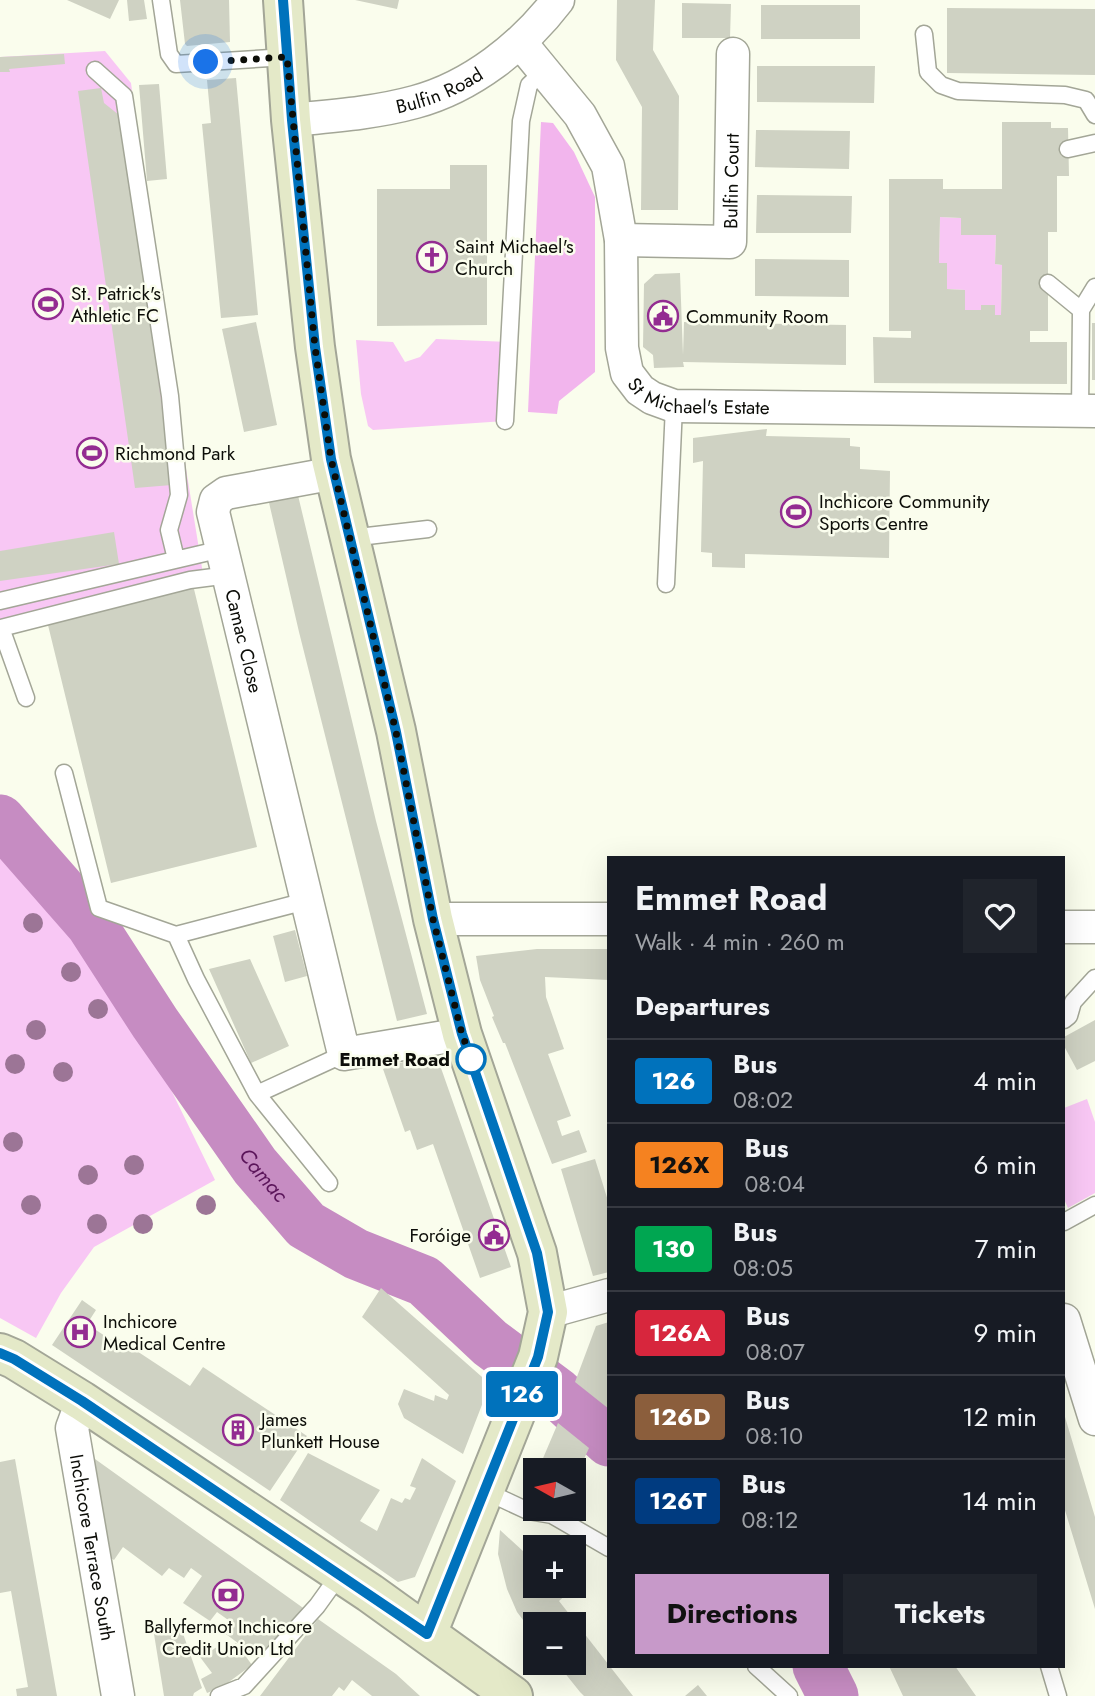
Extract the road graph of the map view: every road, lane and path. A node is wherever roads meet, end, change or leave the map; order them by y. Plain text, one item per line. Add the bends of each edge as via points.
1 (161, 0) edge
2 (283, 0) edge
3 (558, 0) edge
4 (925, 34) dead end
5 (520, 42) junction
6 (733, 54) dead end
7 (287, 57) junction
8 (95, 69) dead end
9 (545, 70) junction
10 (1095, 115) edge
11 (292, 120) junction
12 (1095, 143) edge
13 (1068, 149) dead end
14 (621, 240) junction
15 (1048, 283) dead end
16 (1095, 287) edge
17 (1081, 310) junction
18 (1084, 401) edge
19 (674, 406) junction
20 (505, 421) dead end
21 (335, 473) junction
22 (428, 529) dead end
23 (350, 538) junction
24 (176, 559) junction
25 (225, 562) junction
26 (666, 584) dead end
27 (0, 601) edge
28 (26, 698) dead end
29 (64, 773) dead end
30 (306, 901) junction
31 (433, 919) junction
32 (607, 919) edge
33 (1065, 927) edge
34 (1095, 928) edge
35 (176, 935) junction
36 (1095, 978) edge
37 (1065, 1019) edge
38 (462, 1034) junction
39 (344, 1054) junction
40 (257, 1094) junction
41 (329, 1183) dead end
42 (1095, 1205) edge
43 (1065, 1221) edge
44 (607, 1296) edge
45 (548, 1312) junction
46 (1065, 1322) edge
47 (0, 1353) edge
48 (1086, 1360) edge
49 (82, 1401) junction
50 (1095, 1419) edge
51 (485, 1491) junction
52 (607, 1547) edge
53 (340, 1574) junction
54 (427, 1634) junction
55 (758, 1668) edge
56 (1050, 1668) edge
57 (118, 1696) edge
58 (219, 1696) edge
59 (513, 1696) edge
60 (789, 1696) edge
61 (1058, 1696) edge

1 - 7 lane via 169,54 176,64
2 - 7 main road
3 - 5 street, Bulfin Road
4 - 10 lane via 928,72 941,85 958,91 1065,95 1086,100
5 - 9 street, St Michael's Estate
5 - 11 street, Bulfin Road via 469,80 416,102
6 - 14 street, Bulfin Court via 730,242
7 - 11 main road
8 - 24 lane via 124,96 170,396 179,495 169,530
9 - 14 street, St Michael's Estate via 580,114 608,166
9 - 20 lane via 529,85 521,121
11 - 21 main road via 315,347
12 - 13 lane
14 - 19 street, St Michael's Estate via 622,348 627,373 646,394
15 - 17 lane
16 - 17 lane
17 - 18 lane
18 - 19 street, St Michael's Estate
19 - 26 lane
21 - 23 main road
21 - 25 street, Camac Close via 226,493 216,500 213,512
22 - 23 lane
23 - 31 main road via 396,732
24 - 25 lane
24 - 27 lane
25 - 28 lane via 190,580 1,628
25 - 30 street, Camac Close
29 - 35 lane via 99,908
30 - 35 lane
30 - 39 street, Camac Close
31 - 32 street
31 - 38 main road
33 - 34 street
35 - 40 lane
36 - 37 lane via 1073,1002
38 - 39 street
38 - 45 main road via 537,1253
39 - 40 lane
40 - 41 lane
42 - 43 lane
44 - 45 street
45 - 51 main road via 532,1371
46 - 48 street
47 - 49 main road
48 - 50 street
49 - 53 main road
49 - 57 street, Inchicore Terrace South via 72,1428
51 - 52 lane via 528,1511 552,1515
51 - 54 main road
53 - 54 main road
53 - 58 lane via 244,1686
54 - 59 main road
55 - 60 lane
56 - 61 lane

